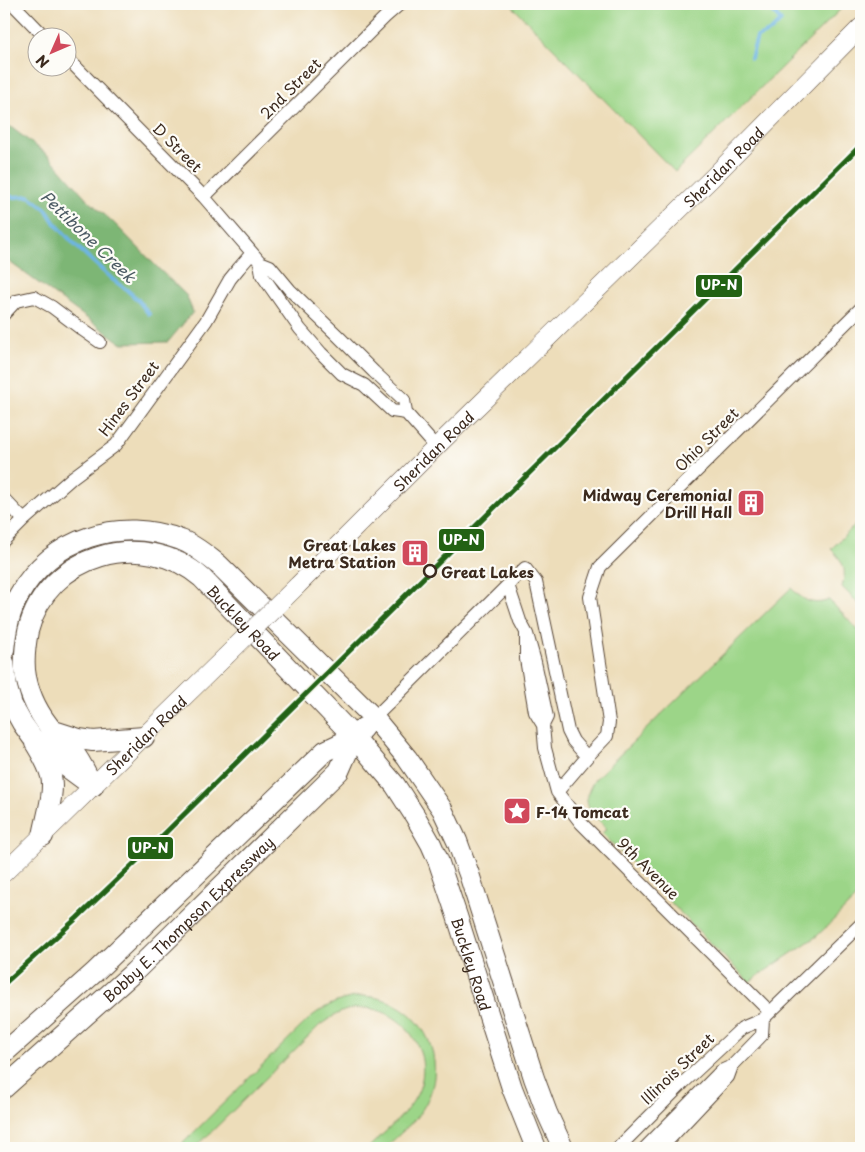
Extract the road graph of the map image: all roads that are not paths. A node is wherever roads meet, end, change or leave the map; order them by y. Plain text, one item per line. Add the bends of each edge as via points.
1 (13, 4) edge
2 (400, 4) edge
3 (861, 27) edge
4 (36, 28) edge
5 (78, 69) edge
6 (204, 197) junction
7 (256, 257) junction
8 (861, 308) edge
9 (4, 314) edge
10 (100, 342) dead end
11 (406, 413) junction
12 (436, 447) junction
13 (4, 499) edge
14 (24, 520) junction
15 (4, 540) edge
16 (508, 586) junction
17 (4, 650) edge
18 (4, 662) edge
19 (374, 718) junction
20 (52, 730) junction
21 (354, 736) junction
22 (32, 737) junction
23 (144, 737) junction
24 (587, 757) junction
25 (93, 786) junction
26 (557, 792) junction
27 (43, 836) junction
28 (4, 873) edge
29 (861, 924) edge
30 (767, 1015) junction
31 (4, 1052) edge
32 (732, 1066) junction
33 (4, 1088) edge
34 (536, 1148) edge
35 (563, 1148) edge
36 (618, 1148) edge
37 (645, 1148) edge
38 (662, 1148) edge

1 - 4 street
2 - 6 street, 2nd Street
3 - 12 main road, Sheridan Road via 714,176
5 - 6 street, D Street
6 - 7 street, D Street
7 - 11 street, D Street via 270,266 290,290 404,400
7 - 11 street, D Street via 262,275 300,329 335,367 364,385 392,411
7 - 14 street, Hines Street via 234,273 206,321 116,445
8 - 24 street, Ohio Street via 600,566 590,597 610,722 607,736
9 - 10 street via 16,301 34,297 52,306
11 - 12 street, D Street
12 - 23 main road, Sheridan Road, bridge
13 - 14 street
14 - 15 street, Hines Street
16 - 19 street
16 - 24 street via 525,568 536,582 568,731
16 - 26 street, 9th Avenue via 526,634 526,659 535,712 543,725 544,748
17 - 19 highway, Buckley Road via 8,623 18,597 46,562 92,536 112,531 153,531 182,540 219,565
18 - 22 highway via 12,705
19 - 21 highway, Bobby E. Thompson Expressway
19 - 35 highway, Buckley Road via 430,790 457,841 534,1078
20 - 21 highway, Buckley Road via 35,703 25,670 27,638 36,610 54,585 81,564 109,554 129,552 158,555 193,571
20 - 23 highway via 93,742
20 - 25 highway, Buckley Road via 75,754
21 - 31 highway, Bobby E. Thompson Expressway via 325,751 102,965
21 - 33 highway, Bobby E. Thompson Expressway via 339,771 134,972
21 - 34 highway, Buckley Road via 403,797 431,844 512,1088
22 - 25 highway
22 - 27 highway via 45,761 52,784
23 - 25 main road, Sheridan Road
24 - 26 street, Ohio Street
25 - 27 main road, Sheridan Road
26 - 30 street, 9th Avenue via 581,823
27 - 28 main road, Sheridan Road
29 - 30 street, Illinois Street
30 - 32 street, Illinois Street via 762,1035
30 - 36 street, Illinois Street via 742,1028
32 - 37 street, Illinois Street via 721,1071
32 - 38 street, Illinois Street via 728,1078

